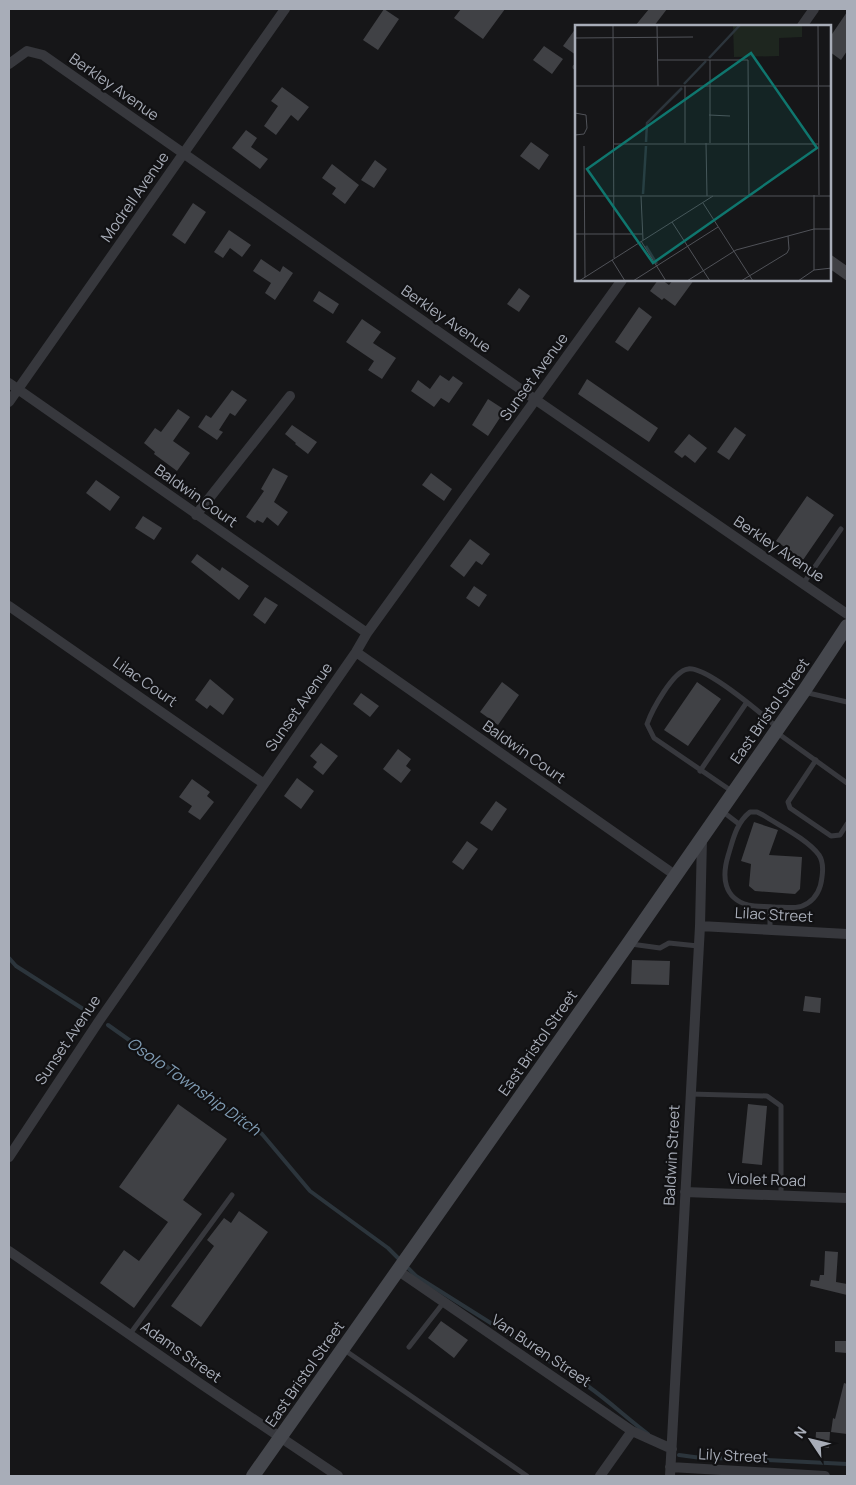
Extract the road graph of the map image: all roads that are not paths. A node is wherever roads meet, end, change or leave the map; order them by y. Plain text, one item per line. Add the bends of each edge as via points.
1 (285, 9) edge
2 (814, 9) edge
3 (803, 25) edge
4 (9, 64) edge
5 (184, 154) junction
6 (621, 281) edge
7 (13, 387) edge
8 (290, 396) dead end
9 (536, 400) junction
10 (9, 402) edge
11 (196, 514) junction
12 (841, 529) dead end
13 (803, 584) junction
14 (9, 606) edge
15 (847, 614) edge
16 (847, 626) edge
17 (367, 633) junction
18 (356, 652) junction
19 (804, 692) junction
20 (747, 702) junction
21 (847, 702) edge
22 (777, 730) junction
23 (816, 760) junction
24 (700, 771) junction
25 (264, 783) junction
26 (847, 783) edge
27 (733, 792) junction
28 (720, 810) junction
29 (740, 824) junction
30 (847, 824) edge
31 (702, 836) junction
32 (675, 875) junction
33 (770, 907) junction
34 (700, 926) junction
35 (770, 930) junction
36 (847, 934) edge
37 (628, 944) junction
38 (698, 946) junction
39 (690, 1094) junction
40 (9, 1157) edge
41 (685, 1192) junction
42 (232, 1195) dead end
43 (781, 1196) junction
44 (847, 1198) edge
45 (9, 1250) edge
46 (397, 1270) junction
47 (444, 1302) junction
48 (130, 1335) junction
49 (409, 1347) dead end
50 (342, 1349) junction
51 (632, 1431) junction
52 (280, 1437) junction
53 (672, 1450) junction
54 (670, 1472) edge
55 (777, 1475) edge
56 (253, 1476) edge
57 (338, 1476) edge
58 (527, 1476) edge
59 (600, 1476) edge
60 (825, 1476) edge

1 - 5 street, Modrell Avenue
2 - 3 street
4 - 5 street, Berkley Avenue via 27,51 43,55
5 - 7 street, Modrell Avenue
5 - 9 street, Berkley Avenue
6 - 9 street, Sunset Avenue
7 - 10 street, Modrell Avenue
7 - 11 street, Baldwin Court
8 - 11 street
9 - 13 street, Berkley Avenue
9 - 17 street, Sunset Avenue
11 - 17 street, Baldwin Court
12 - 13 lane
13 - 15 street, Berkley Avenue
14 - 25 street, Lilac Court
16 - 19 main road, East Bristol Street
17 - 18 street, Sunset Avenue
18 - 25 street, Sunset Avenue
18 - 32 street, Baldwin Court
19 - 21 lane
19 - 22 main road, East Bristol Street
20 - 22 lane
20 - 24 lane
20 - 24 lane via 702,671 688,668 678,672 652,710 647,724 654,738
22 - 23 lane
22 - 27 main road, East Bristol Street
23 - 26 lane
23 - 30 lane via 788,802 790,808 831,836 840,835
24 - 27 lane
25 - 40 street, Sunset Avenue
27 - 28 main road, East Bristol Street
28 - 29 lane
28 - 31 main road, East Bristol Street
29 - 33 lane via 725,866 725,886 730,895 749,906
29 - 33 lane via 750,812 757,812 805,843 823,864 816,896 808,903 799,908
31 - 32 main road, East Bristol Street
31 - 34 street, Baldwin Street
32 - 37 main road, East Bristol Street
33 - 35 lane
34 - 35 street, Lilac Street
34 - 38 street, Baldwin Street
35 - 36 street, Lilac Street
37 - 38 lane via 660,948 669,943
37 - 46 main road, East Bristol Street
38 - 39 street, Baldwin Street
39 - 41 street, Baldwin Street
39 - 43 lane via 767,1096 781,1106
41 - 43 street, Violet Road
41 - 53 street, Baldwin Street
42 - 48 lane
43 - 44 street, Violet Road
45 - 48 street, Adams Street
46 - 47 street, Van Buren Street
46 - 50 main road, East Bristol Street
47 - 49 lane
47 - 51 street, Van Buren Street
48 - 52 street, Adams Street
50 - 52 main road, East Bristol Street
50 - 58 lane
51 - 53 street, Van Buren Street
51 - 59 street
52 - 56 main road, East Bristol Street
52 - 57 street, Adams Street
53 - 54 street, Baldwin Street
54 - 55 street, Lily Street
55 - 60 street, Lily Street

